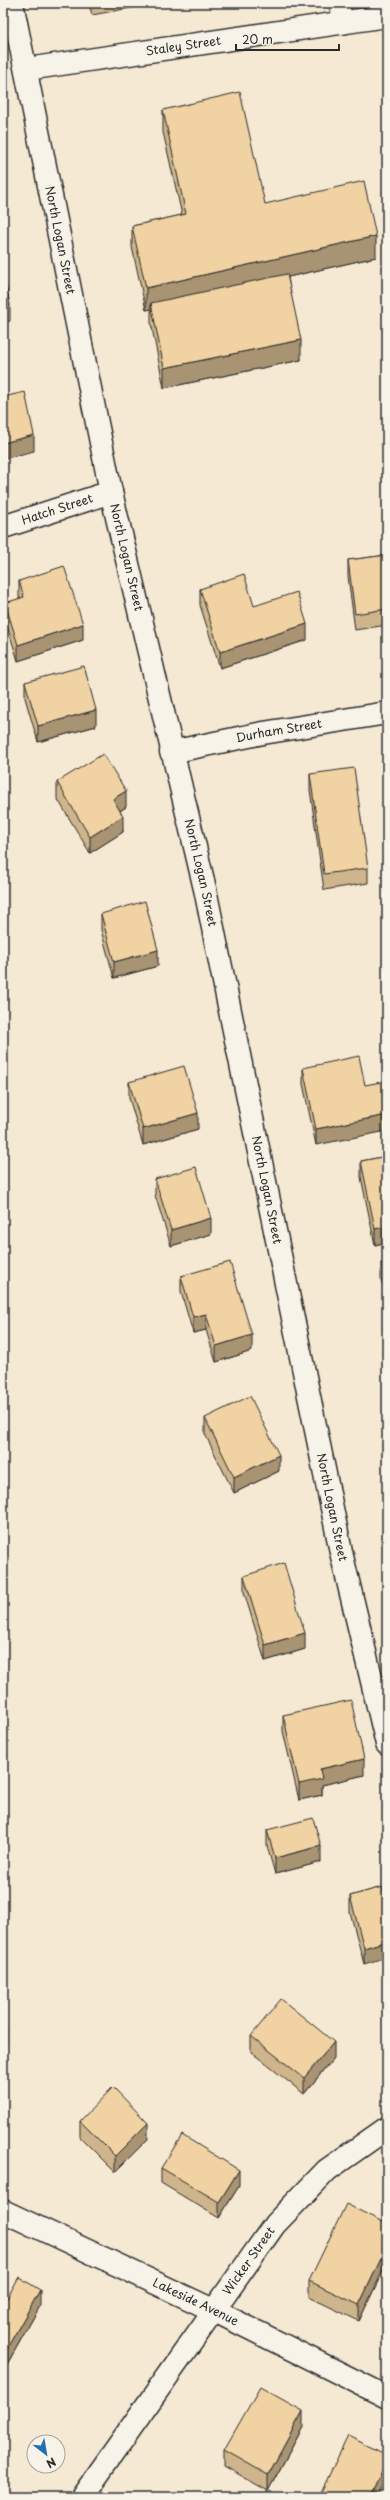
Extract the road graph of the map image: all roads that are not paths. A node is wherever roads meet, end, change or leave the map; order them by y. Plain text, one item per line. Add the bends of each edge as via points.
1 (12, 3) edge
2 (342, 13) edge
3 (387, 16) edge
4 (27, 69) junction
5 (111, 492) junction
6 (3, 527) edge
7 (387, 713) edge
8 (171, 752) junction
9 (387, 1744) edge
10 (387, 2128) edge
11 (3, 2211) edge
12 (213, 2310) junction
13 (387, 2397) edge
14 (82, 2497) edge

1 - 4 street, North Logan Street
2 - 3 street, Staley Street
2 - 4 street, Staley Street
4 - 5 street, North Logan Street
5 - 6 street, Hatch Street
5 - 8 street, North Logan Street via 136,591
7 - 8 street, Durham Street via 263,733
8 - 9 street, North Logan Street via 206,890 341,1552
10 - 12 street, Wicker Street via 327,2170 285,2213
11 - 12 street, Lakeside Avenue
12 - 13 street, Lakeside Avenue
12 - 14 street, Wicker Street

